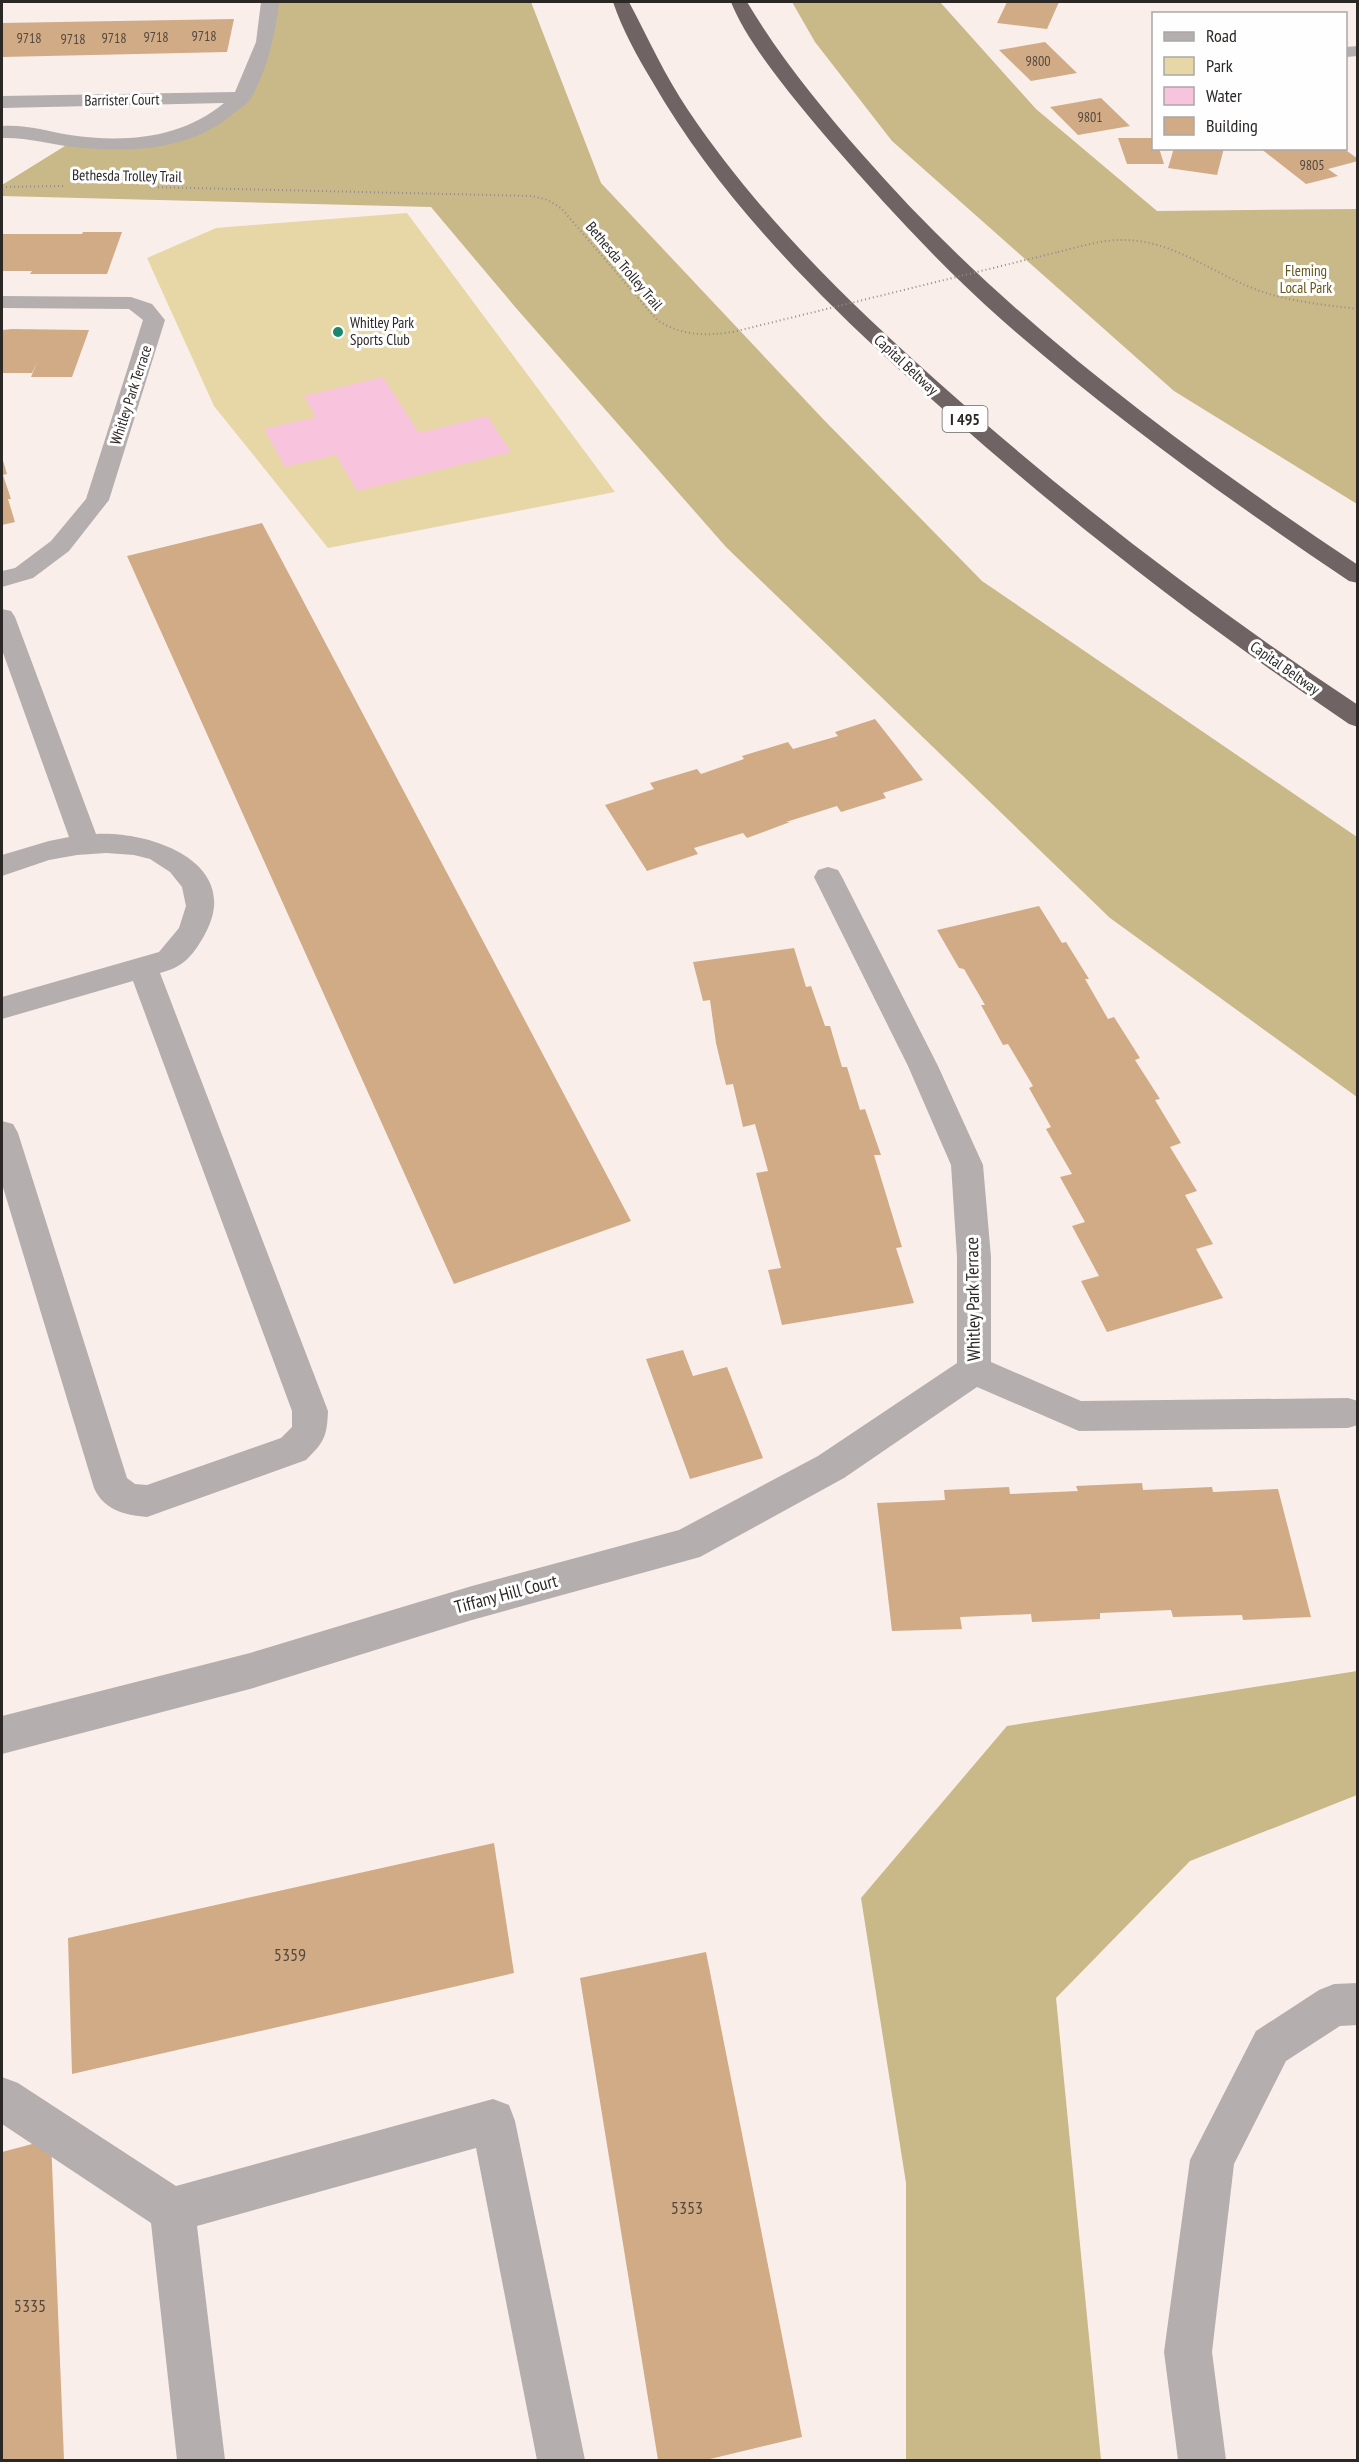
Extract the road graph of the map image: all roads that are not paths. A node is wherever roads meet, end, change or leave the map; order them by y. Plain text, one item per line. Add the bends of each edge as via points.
1 (270, 2) edge
2 (621, 2) edge
3 (739, 2) edge
4 (242, 98) junction
5 (2, 102) edge
6 (2, 132) edge
7 (2, 302) edge
8 (1358, 576) edge
9 (2, 579) edge
10 (2, 617) edge
11 (1358, 718) edge
12 (86, 844) junction
13 (2, 866) edge
14 (828, 877) dead end
15 (142, 966) junction
16 (2, 1008) edge
17 (2, 1133) edge
18 (974, 1370) junction
19 (1348, 1413) dead end
20 (2, 1735) edge
21 (1358, 2004) edge
22 (2, 2099) edge
23 (172, 2210) junction
24 (201, 2460) edge
25 (561, 2460) edge
26 (1202, 2460) edge

1 - 4 street via 266,42
2 - 11 highway, Capital Beltway / I 495 via 665,90 722,171 791,254 883,344 988,440 1118,546 1288,672
3 - 8 highway via 786,75 924,235 1120,407 1254,508
4 - 5 street, Barrister Court
4 - 6 street via 215,120 183,134 128,145
7 - 9 street, Whitley Park Terrace via 124,302 142,307 154,320 97,500 60,546 24,573
10 - 12 street
12 - 13 street
12 - 15 street via 147,847 171,857 190,874 200,893 200,916 189,939 169,960
14 - 18 street, Whitley Park Terrace via 923,1066 967,1165 974,1257
15 - 16 street
15 - 17 street via 310,1412 309,1433 293,1449 147,1501 128,1499 112,1488
18 - 19 street, Whitley Park Terrace via 1079,1416
18 - 20 street, Tiffany Hill Court via 831,1467 687,1545 472,1603 250,1671
21 - 26 street via 1334,2006 1271,2046 1212,2160 1188,2352
22 - 23 street
23 - 24 street
23 - 25 street via 493,2121

